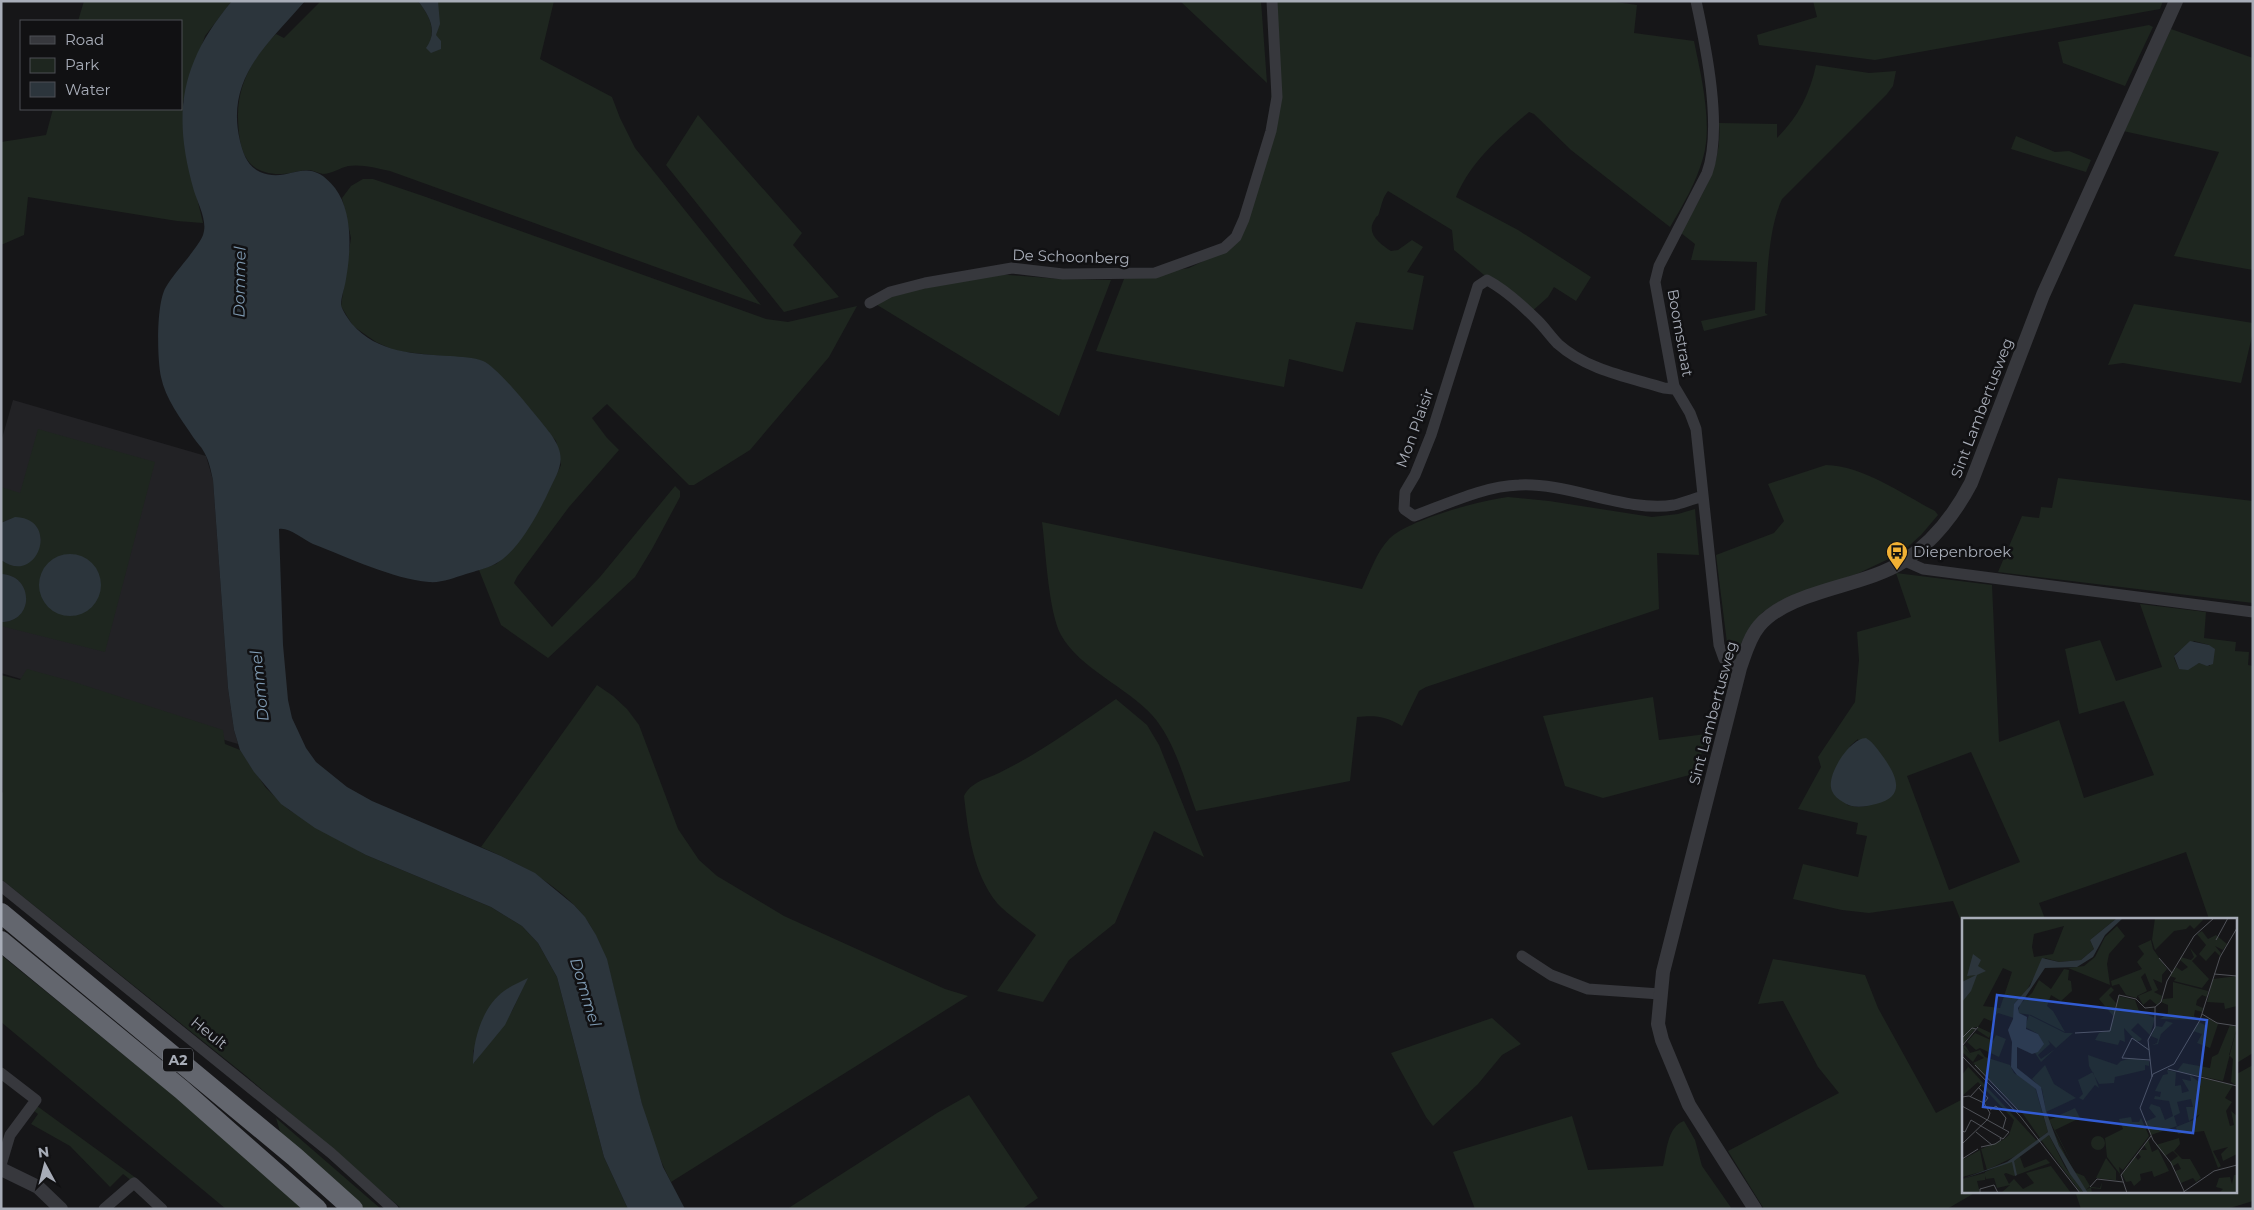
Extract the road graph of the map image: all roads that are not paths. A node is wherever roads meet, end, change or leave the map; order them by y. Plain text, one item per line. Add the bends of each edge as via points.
1 (1272, 1) edge
2 (1696, 1) edge
3 (2176, 1) edge
4 (870, 303) dead end
5 (1674, 386) junction
6 (1703, 496) junction
7 (1905, 561) junction
8 (2253, 612) edge
9 (1740, 668) junction
10 (1, 886) edge
11 (1, 913) edge
12 (1, 941) edge
13 (1522, 956) dead end
14 (1660, 994) junction
15 (1, 1073) edge
16 (1, 1167) edge
17 (60, 1209) edge
18 (104, 1209) edge
19 (162, 1209) edge
20 (317, 1209) edge
21 (353, 1209) edge
22 (393, 1209) edge
23 (1754, 1209) edge

1 - 4 street, De Schoonberg via 1276,97 1271,131 1244,220 1236,237 1224,248 1155,273 1063,274 1012,268 925,282 890,292
2 - 5 street, Boomstraat via 1705,44 1713,158 1659,266 1655,282
3 - 7 street, Sint Lambertusweg via 2043,295 1971,483 1952,515
5 - 6 street, Boomstraat via 1696,429
5 - 6 street, Mon Plaisir via 1673,389 1664,388 1595,367 1572,355 1557,344 1538,321 1487,280 1478,286 1432,435 1405,492 1404,509 1414,516 1496,488 1520,484 1651,506 1674,505
6 - 9 street, Boomstraat via 1719,645 1724,659
7 - 8 street via 1923,570
7 - 9 street, Sint Lambertusweg via 1774,613 1757,628
9 - 14 street, Sint Lambertusweg
10 - 22 street, Heult via 324,1146
11 - 21 highway, A2 via 288,1151
12 - 20 highway, A2 via 182,1090
13 - 14 street via 1551,975 1588,989
14 - 23 street, Sint Lambertusweg via 1658,1024 1689,1105
15 - 16 street via 36,1100 10,1135
16 - 17 street via 38,1187
18 - 19 street via 134,1183

